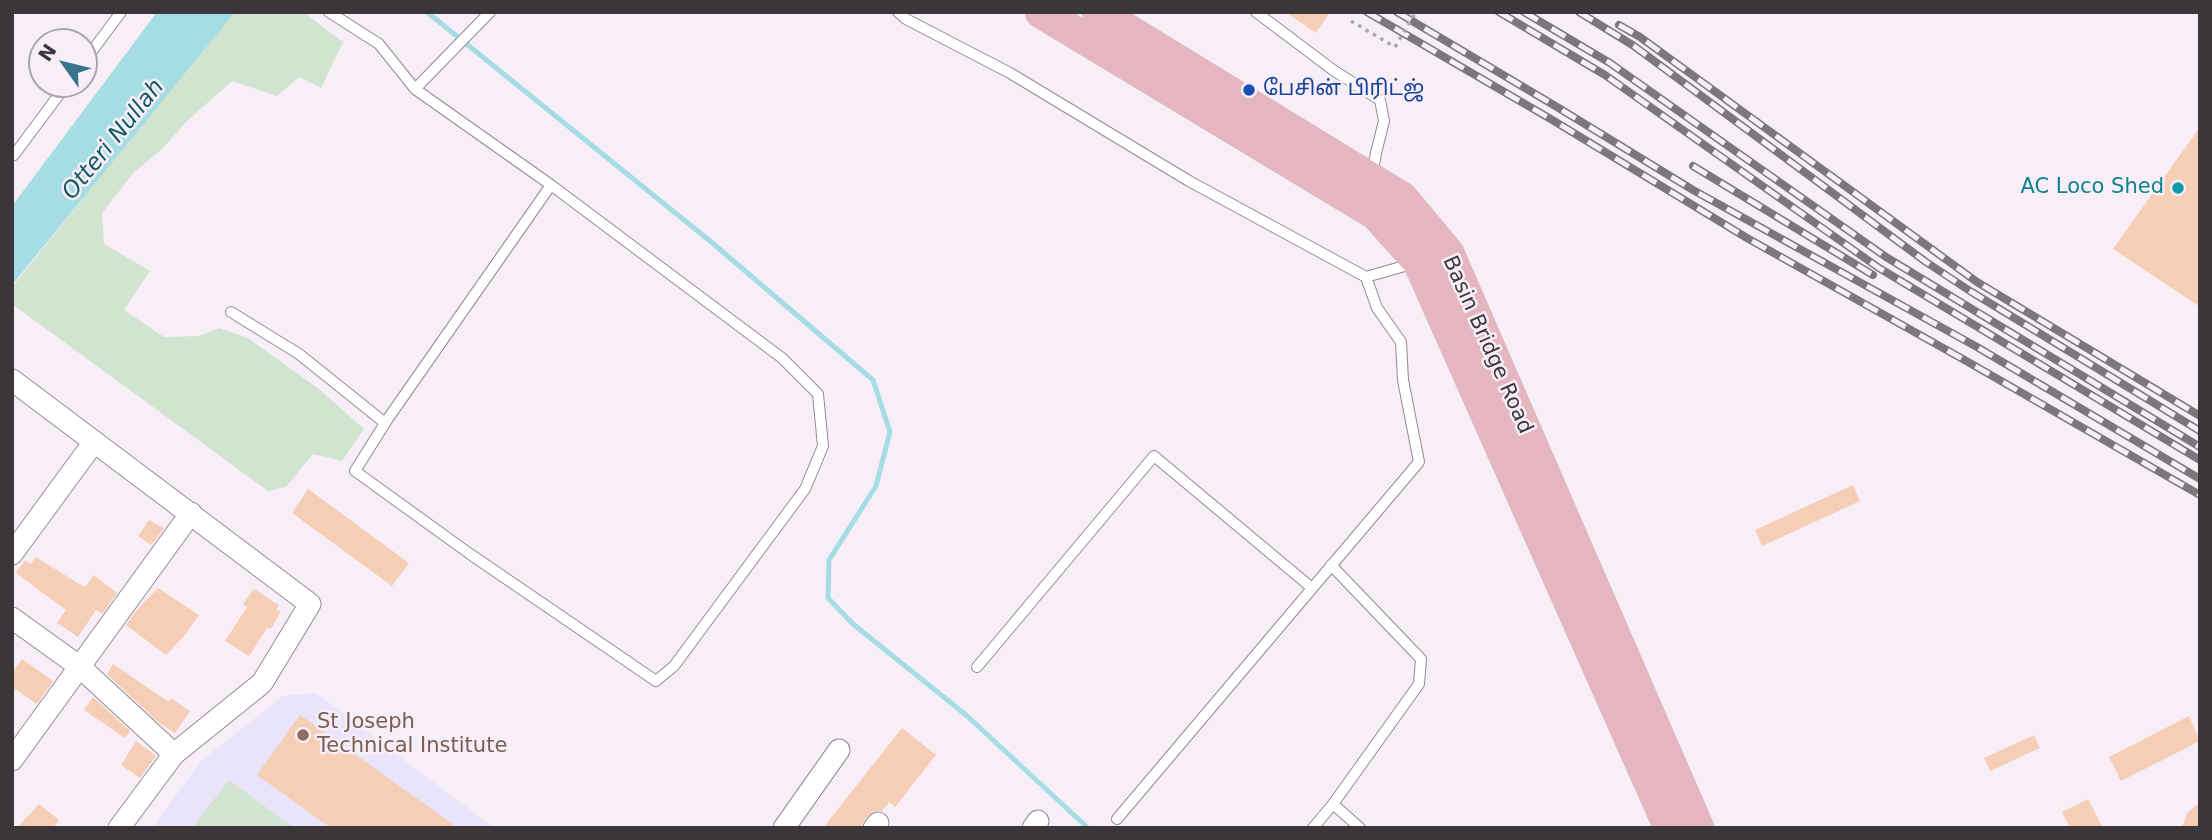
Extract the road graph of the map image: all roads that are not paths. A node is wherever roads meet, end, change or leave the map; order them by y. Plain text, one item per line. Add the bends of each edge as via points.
1 (121, 12) edge
2 (328, 12) edge
3 (490, 12) edge
4 (898, 12) edge
5 (1041, 12) edge
6 (1098, 12) edge
7 (1256, 12) edge
8 (98, 43) edge
9 (415, 89) junction
10 (57, 98) edge
11 (12, 153) edge
12 (1372, 180) junction
13 (551, 186) junction
14 (1433, 257) junction
15 (1366, 277) junction
16 (231, 312) dead end
17 (12, 380) edge
18 (385, 423) junction
19 (94, 442) junction
20 (191, 513) junction
21 (12, 554) edge
22 (1331, 565) junction
23 (1312, 588) junction
24 (12, 618) edge
25 (80, 667) junction
26 (977, 667) dead end
27 (839, 750) dead end
28 (174, 754) junction
29 (12, 760) edge
30 (1333, 804) junction
31 (1117, 819) dead end
32 (119, 828) edge
33 (784, 828) edge
34 (1313, 828) edge
35 (1360, 828) edge
36 (1670, 828) edge
37 (1698, 828) edge

1 - 8 lane
2 - 9 lane via 379,44
3 - 9 lane
4 - 15 lane via 1189,181
5 - 14 main road, Basin Bridge Road via 1376,214
6 - 12 main road, Basin Bridge Road
7 - 12 lane via 1380,100 1384,121
9 - 13 lane
10 - 11 lane
12 - 14 main road, Basin Bridge Road via 1402,198
13 - 18 lane
13 - 18 lane via 782,358 818,394 823,446 805,489 674,666 656,681 355,471
14 - 15 lane
14 - 36 main road, Basin Bridge Road
14 - 37 main road, Basin Bridge Road
15 - 22 lane via 1377,308 1401,342 1403,380 1419,462
16 - 18 lane via 299,354
17 - 19 street
19 - 20 street
19 - 21 street
20 - 25 street
20 - 28 street via 310,604 262,683
22 - 23 lane
22 - 30 lane via 1420,659 1419,684
23 - 26 lane via 1154,456
23 - 31 lane
24 - 25 street
25 - 28 street
25 - 29 street
27 - 33 street
28 - 32 street
30 - 34 lane
30 - 35 lane

